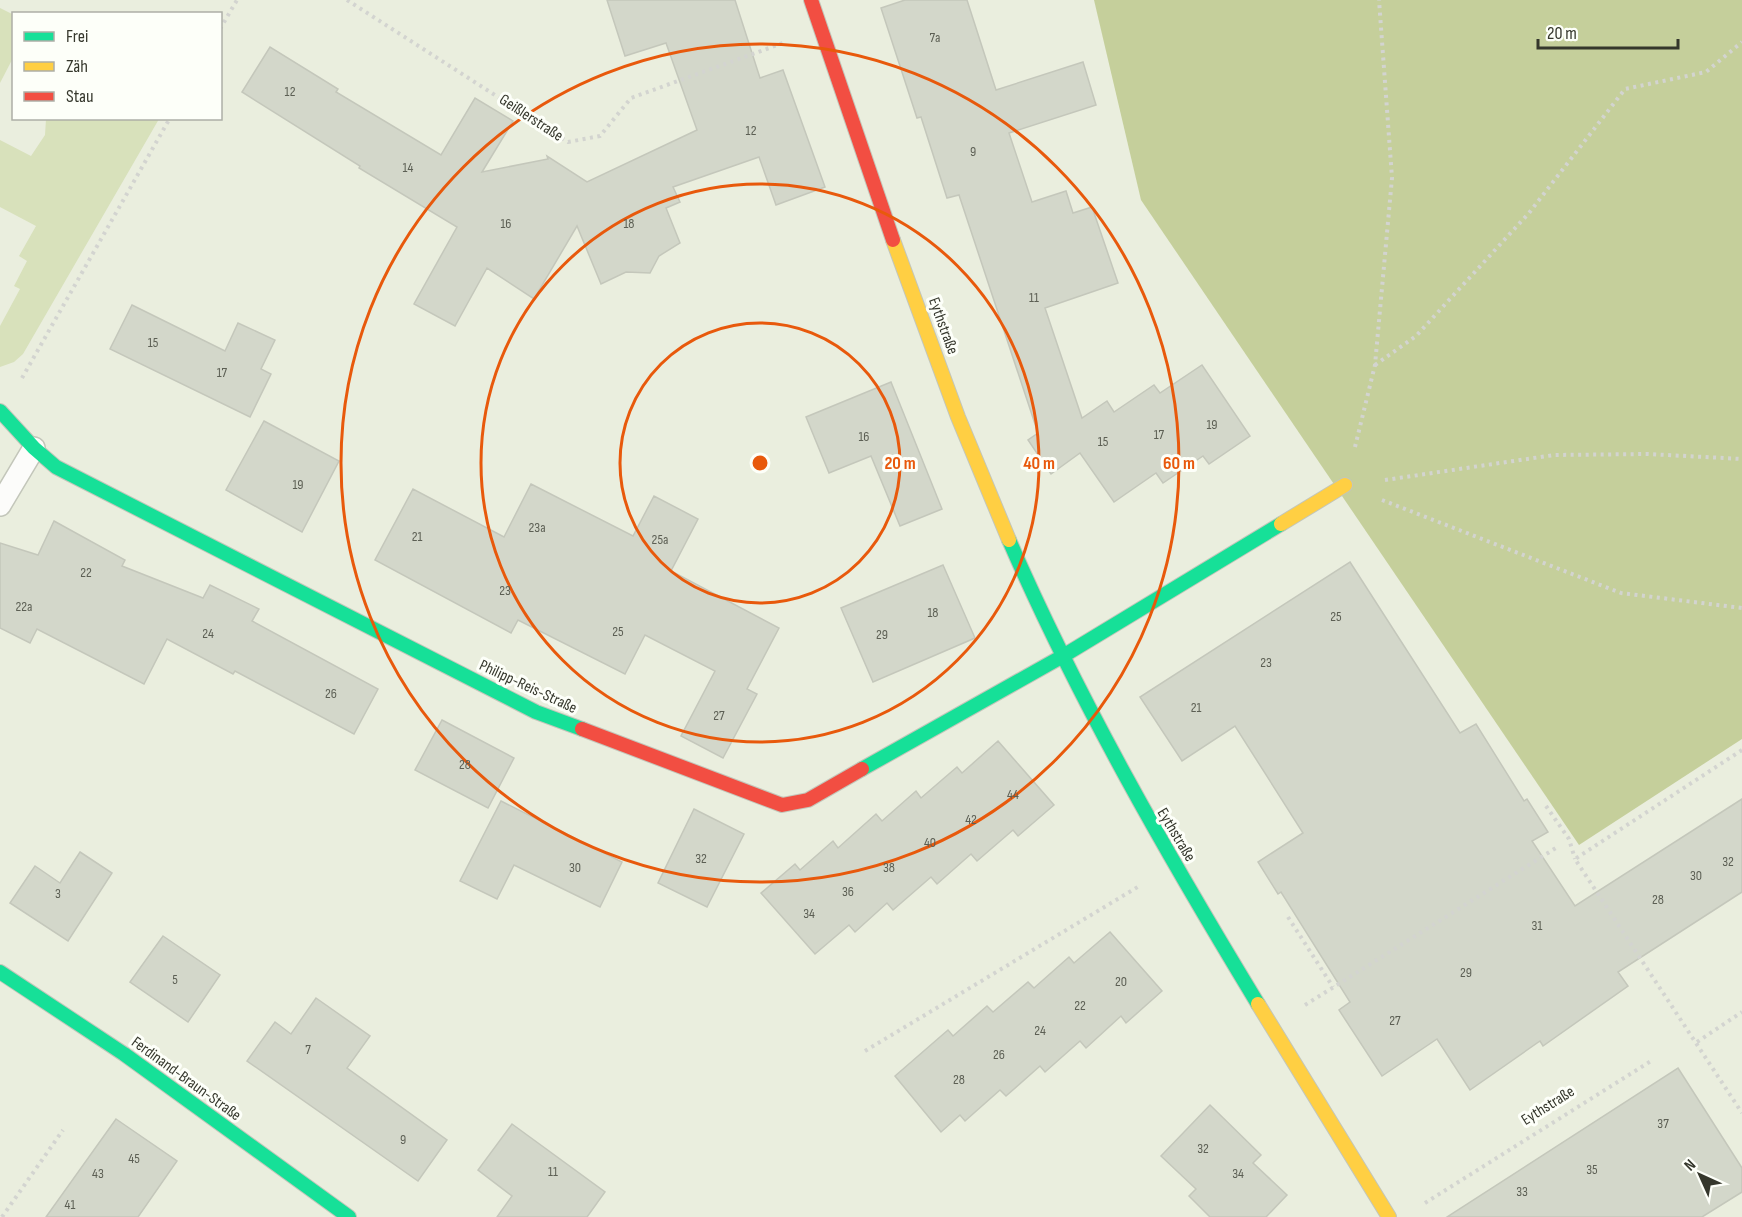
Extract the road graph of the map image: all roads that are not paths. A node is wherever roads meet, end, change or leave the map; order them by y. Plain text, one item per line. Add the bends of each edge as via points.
1 (811, 0) edge
2 (1, 412) edge
3 (34, 448) junction
4 (1346, 485) road end
5 (0, 505) edge
6 (1062, 656) junction
7 (0, 972) edge
8 (349, 1217) edge
9 (1389, 1217) edge

1 - 6 street, Eythstraße via 935,353 997,510
2 - 3 street, Philipp-Reis-Straße
3 - 5 lane
3 - 6 street, Philipp-Reis-Straße via 56,467 536,712 782,805 808,800
4 - 6 street
6 - 9 street, Eythstraße via 1174,865
7 - 8 street, Ferdinand-Braun-Straße via 124,1054

